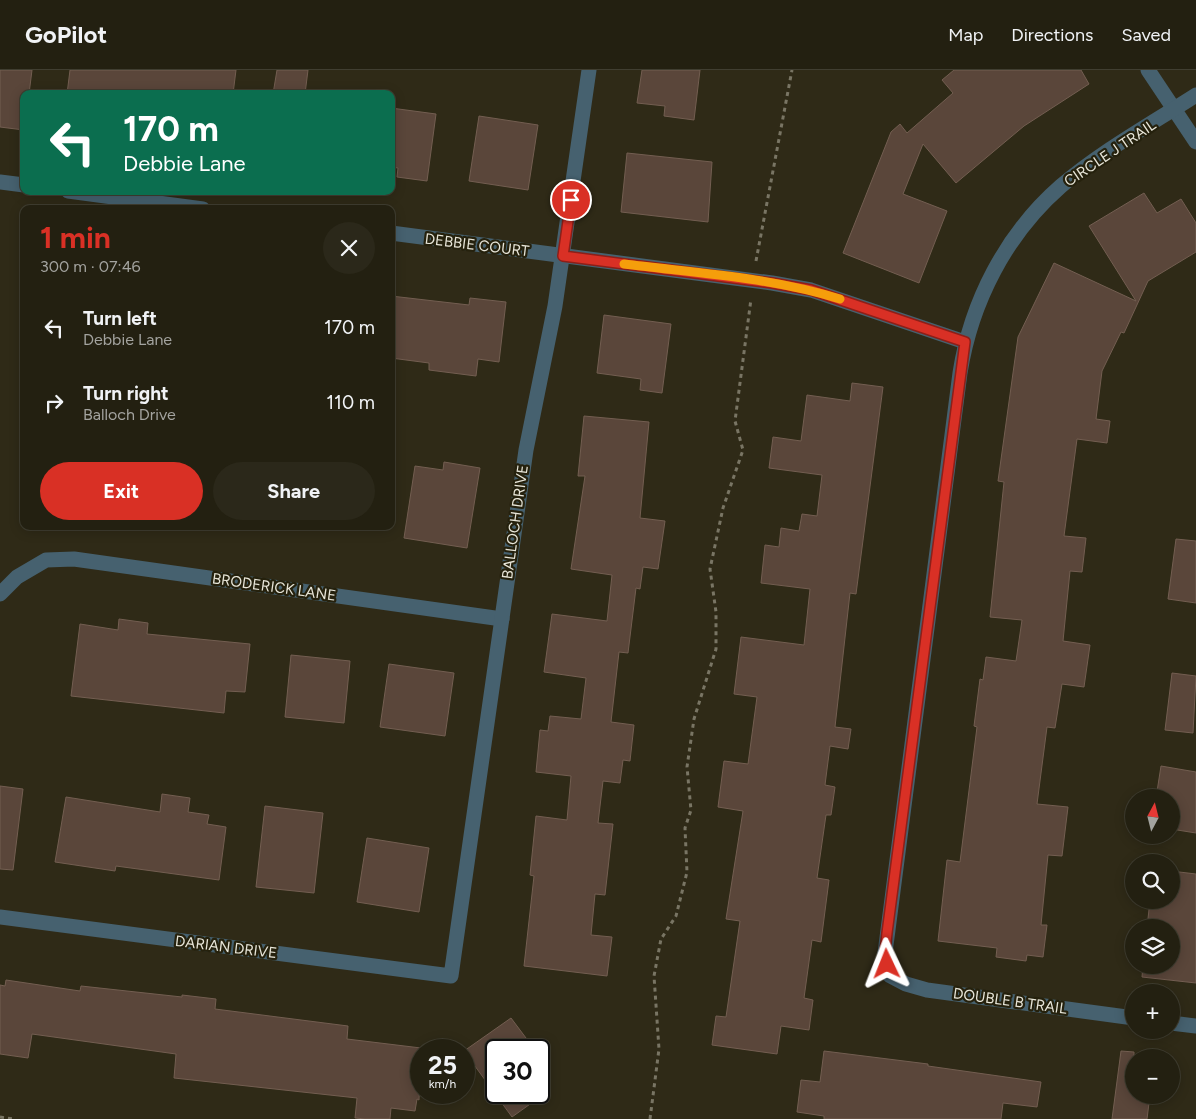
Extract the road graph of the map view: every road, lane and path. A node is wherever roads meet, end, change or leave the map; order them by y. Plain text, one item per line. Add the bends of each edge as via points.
1 (589, 70) edge
2 (792, 70) edge
3 (1148, 70) edge
4 (1196, 95) edge
5 (1174, 109) junction
6 (1196, 142) edge
7 (0, 182) edge
8 (20, 185) edge
9 (98, 195) edge
10 (172, 205) edge
11 (395, 234) edge
12 (563, 256) junction
13 (754, 281) junction
14 (965, 342) junction
15 (0, 594) edge
16 (502, 619) junction
17 (0, 917) edge
18 (889, 975) joint
19 (451, 976) joint
20 (1125, 1017) edge
21 (1180, 1024) edge
22 (1196, 1026) edge
23 (0, 1117) edge
24 (13, 1119) edge
25 (650, 1119) edge

1 - 12 street, BALLOCH DRIVE
2 - 13 path
3 - 5 street
4 - 5 street, CIRCLE J TRAIL
5 - 6 street
5 - 14 street, CIRCLE J TRAIL via 1091,162 1060,187 1032,218 1006,251 989,280
7 - 8 street
9 - 10 street
11 - 12 street, DEBBIE COURT
12 - 13 street, DEBBIE COURT
12 - 16 street, BALLOCH DRIVE via 526,450
13 - 14 street, DEBBIE COURT via 811,290
13 - 25 path via 735,421 743,450 723,508 710,569 716,612 716,649 694,719 687,767 691,810 685,828 687,872 676,916 661,939 654,976 659,1049
14 - 18 street, CIRCLE J TRAIL via 887,933 885,953
15 - 16 street, BRODERICK LANE via 17,577 46,560 74,559
16 - 19 street, BALLOCH DRIVE
17 - 19 street, DARIAN DRIVE
18 - 20 street, DOUBLE B TRAIL via 927,990
21 - 22 street
23 - 24 path

